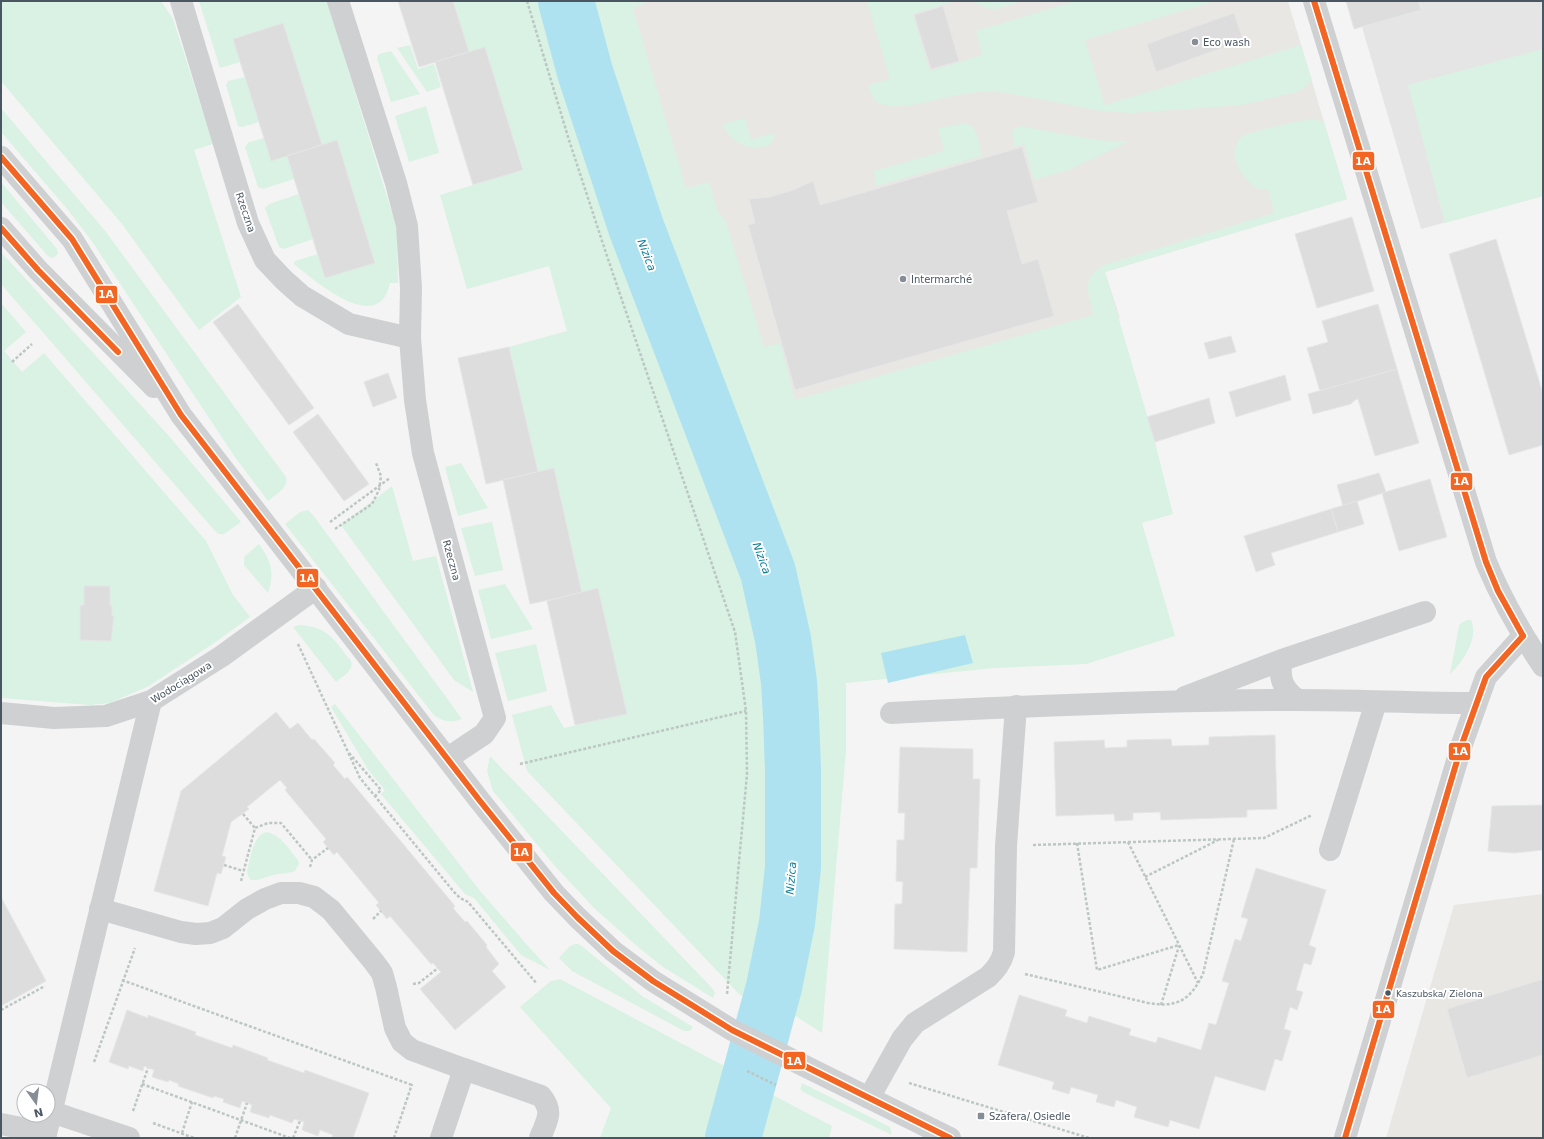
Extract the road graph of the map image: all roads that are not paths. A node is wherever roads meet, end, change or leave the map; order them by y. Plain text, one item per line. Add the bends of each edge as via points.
1 (180, 1) edge
2 (338, 1) edge
3 (1314, 1) edge
4 (1, 157) edge
5 (1, 228) edge
6 (410, 338) junction
7 (181, 415) junction
8 (316, 588) junction
9 (1425, 612) dead end
10 (1523, 636) junction
11 (1282, 660) junction
12 (1543, 666) edge
13 (1298, 700) junction
14 (151, 701) junction
15 (1171, 702) junction
16 (1376, 702) junction
17 (1476, 703) junction
18 (1016, 706) junction
19 (1, 713) edge
20 (891, 713) dead end
21 (448, 758) junction
22 (1330, 850) dead end
23 (100, 910) junction
24 (464, 1068) junction
25 (56, 1095) edge
26 (869, 1098) junction
27 (56, 1113) edge
28 (49, 1123) edge
29 (1, 1124) edge
30 (46, 1135) edge
31 (129, 1138) edge
32 (441, 1138) edge
33 (540, 1138) edge
34 (950, 1138) edge
35 (1345, 1138) edge

1 - 6 street, Rzeczna via 248,223 265,260 302,296 350,324
2 - 6 street, Rzeczna via 396,183 407,226
3 - 10 street via 1486,562 1498,591
4 - 7 street via 72,239
5 - 7 street via 38,270
6 - 21 street, Rzeczna via 423,453 495,718 484,734
7 - 8 street
8 - 14 street, Wodociągowa via 222,656
8 - 21 street
9 - 11 street
10 - 12 street
10 - 17 street via 1486,677
11 - 13 street via 1282,684
11 - 15 street
13 - 15 street
13 - 16 street
14 - 19 street, Wodociągowa via 106,716 54,718
14 - 23 street
15 - 18 street
16 - 17 street
16 - 22 street
17 - 35 street
18 - 20 street
18 - 26 street via 1006,846 1004,952 998,968 988,977 915,1023 902,1039
21 - 26 street via 554,893 612,951 653,981 732,1030
23 - 24 street via 196,934 210,933 223,928 265,898 281,893 299,893 314,897 331,910 382,973 402,1042 412,1050
23 - 25 street
24 - 32 street
24 - 33 street via 541,1096 548,1104 549,1115
26 - 34 street
27 - 31 street
28 - 30 street
29 - 30 street

